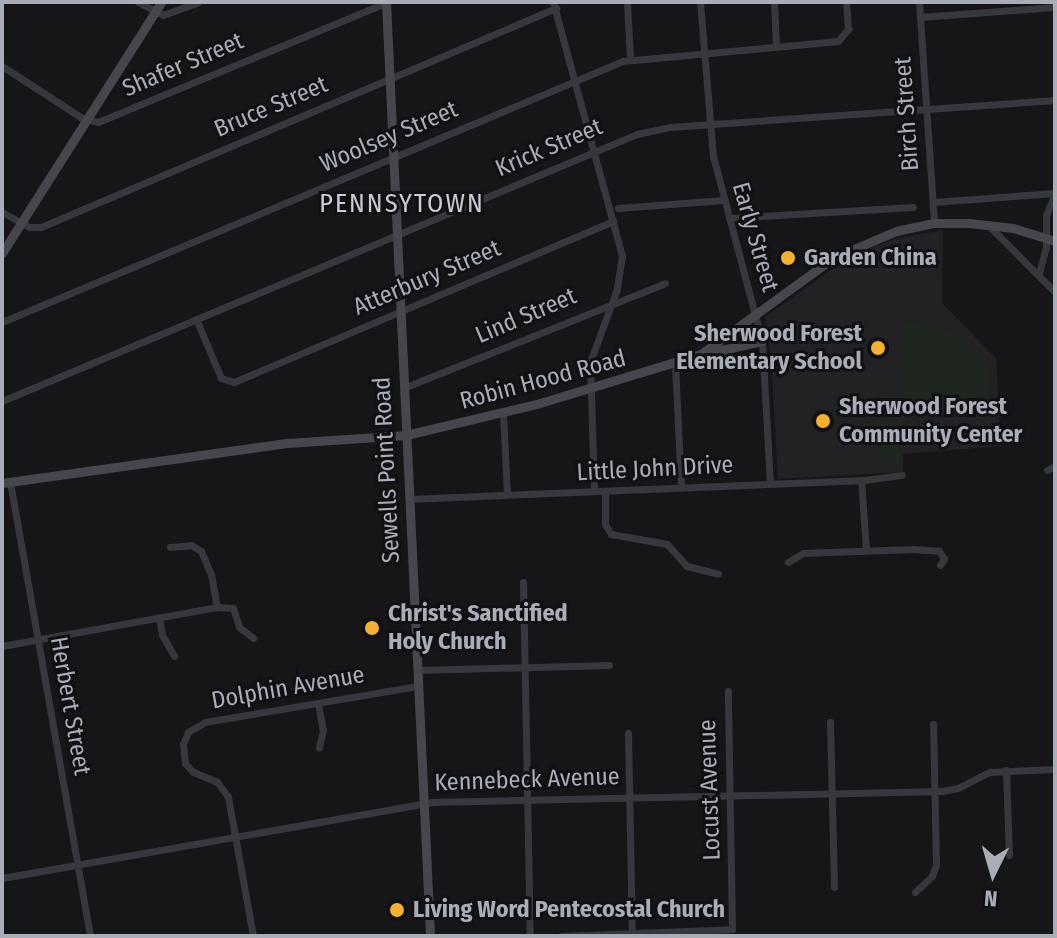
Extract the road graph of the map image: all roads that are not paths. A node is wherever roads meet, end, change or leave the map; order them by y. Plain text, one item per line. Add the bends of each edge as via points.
1 (138, 2) edge
2 (161, 2) edge
3 (198, 2) edge
4 (386, 2) edge
5 (627, 2) edge
6 (700, 2) edge
7 (774, 2) edge
8 (846, 2) edge
9 (919, 2) edge
10 (555, 5) edge
11 (1055, 7) edge
12 (154, 12) junction
13 (920, 17) junction
14 (776, 46) junction
15 (704, 52) junction
16 (630, 60) junction
17 (2, 66) edge
18 (576, 78) junction
19 (390, 79) junction
20 (1055, 100) edge
21 (927, 109) junction
22 (86, 120) junction
23 (709, 124) junction
24 (595, 151) junction
25 (393, 156) junction
26 (1055, 194) edge
27 (724, 200) junction
28 (934, 202) junction
29 (913, 207) dead end
30 (618, 208) dead end
31 (2, 212) edge
32 (729, 218) junction
33 (613, 221) junction
34 (21, 223) junction
35 (934, 223) junction
36 (987, 224) junction
37 (396, 234) junction
38 (1051, 239) edge
39 (2, 253) edge
40 (1039, 273) junction
41 (665, 283) dead end
42 (1055, 292) edge
43 (612, 302) junction
44 (400, 310) junction
45 (757, 314) junction
46 (196, 319) junction
47 (2, 322) edge
48 (762, 341) junction
49 (701, 354) junction
50 (675, 364) junction
51 (403, 388) junction
52 (590, 389) junction
53 (2, 401) edge
54 (503, 413) junction
55 (406, 435) junction
56 (1055, 466) edge
57 (1047, 470) dead end
58 (902, 475) dead end
59 (861, 480) junction
60 (6, 483) edge
61 (770, 484) junction
62 (681, 487) junction
63 (594, 491) junction
64 (605, 491) junction
65 (507, 495) junction
66 (409, 499) junction
67 (170, 547) dead end
68 (866, 550) junction
69 (788, 562) dead end
70 (940, 565) dead end
71 (718, 574) dead end
72 (523, 582) dead end
73 (217, 607) junction
74 (159, 618) junction
75 (253, 638) dead end
76 (38, 639) junction
77 (2, 646) edge
78 (174, 656) dead end
79 (609, 665) dead end
80 (524, 668) junction
81 (417, 670) junction
82 (417, 686) junction
83 (728, 691) dead end
84 (318, 703) junction
85 (830, 722) dead end
86 (933, 724) dead end
87 (628, 733) dead end
88 (319, 748) dead end
89 (1055, 769) edge
90 (1006, 770) junction
91 (935, 791) junction
92 (832, 792) junction
93 (731, 795) junction
94 (629, 798) junction
95 (527, 800) junction
96 (423, 803) junction
97 (235, 837) junction
98 (1009, 855) dead end
99 (78, 865) junction
100 (2, 878) edge
101 (834, 887) dead end
102 (915, 892) dead end
103 (632, 935) edge
104 (90, 936) edge
105 (253, 936) edge
106 (430, 936) edge
107 (530, 936) edge
108 (561, 936) edge

1 - 12 street
2 - 12 main road
3 - 12 street via 170,14
4 - 19 main road, Sewells Point Road
4 - 22 street, Shafer Street via 104,121
5 - 16 street
6 - 15 street, Early Street
7 - 14 street
8 - 14 street, Woolsey Street via 848,29 843,38
9 - 13 street, Birch Street
10 - 18 street
10 - 19 street, Bruce Street
11 - 13 street
12 - 22 main road
13 - 21 street, Birch Street
14 - 15 street, Woolsey Street
15 - 16 street, Woolsey Street
15 - 23 street, Early Street
16 - 18 street, Woolsey Street
17 - 22 street
18 - 24 street
18 - 25 street, Woolsey Street
19 - 25 main road, Sewells Point Road
19 - 34 street, Bruce Street via 41,227
20 - 21 street, Krick Street
21 - 23 street, Krick Street
21 - 28 street, Birch Street
22 - 34 main road
23 - 24 street, Krick Street via 653,130
23 - 27 street, Early Street
24 - 33 street
24 - 37 street, Krick Street
25 - 37 main road, Sewells Point Road
25 - 47 street, Woolsey Street
26 - 28 street
26 - 38 street via 1046,215
27 - 30 street
27 - 32 street, Early Street
28 - 35 street, Birch Street
29 - 32 street
31 - 34 street
32 - 45 street, Early Street
33 - 43 street via 621,268
33 - 44 street, Atterbury Street
34 - 39 main road
35 - 36 main road, Robin Hood Road
35 - 45 main road, Robin Hood Road via 848,249
36 - 38 main road, Robin Hood Road
36 - 40 street
37 - 44 main road, Sewells Point Road
37 - 46 street, Krick Street
38 - 40 street
40 - 42 street
41 - 43 street, Lind Street
43 - 51 street, Lind Street
43 - 52 street via 592,352
44 - 46 street, Atterbury Street via 234,382 223,380
44 - 51 main road, Sewells Point Road
45 - 48 street, Early Street
45 - 49 main road, Robin Hood Road
46 - 53 street, Krick Street
48 - 49 main road
48 - 61 street, Early Street
49 - 50 main road, Robin Hood Road
50 - 52 main road, Robin Hood Road
50 - 62 street
51 - 55 main road, Sewells Point Road
52 - 54 main road, Robin Hood Road
52 - 63 street
54 - 55 main road, Robin Hood Road
54 - 65 street
55 - 60 main road, Robin Hood Road via 288,443
55 - 66 main road, Sewells Point Road
56 - 57 street
58 - 59 street, Little John Drive
59 - 61 street, Little John Drive
59 - 68 street
60 - 76 street, Herbert Street
61 - 62 street, Little John Drive
62 - 64 street, Little John Drive
63 - 64 street, Little John Drive
63 - 65 street, Little John Drive
64 - 71 street via 605,524 611,534 667,544 687,566
65 - 66 street, Little John Drive
66 - 81 main road, Sewells Point Road
67 - 73 street via 183,544 201,551
68 - 69 street via 803,553
68 - 70 street via 937,551 943,555
72 - 80 street
73 - 74 street
73 - 75 street via 233,608 239,627
74 - 76 street
74 - 78 street
76 - 77 street
76 - 99 street, Herbert Street
79 - 80 street
80 - 81 street
80 - 95 street
81 - 82 main road, Sewells Point Road
82 - 84 street, Dolphin Avenue
82 - 96 main road, Sewells Point Road
83 - 93 street, Locust Avenue
84 - 88 street via 323,730
84 - 97 street, Dolphin Avenue via 199,724 188,732 182,750 188,768 226,791
85 - 92 street
86 - 91 street
87 - 94 street
89 - 90 street, Kennebeck Avenue
90 - 91 street, Kennebeck Avenue
90 - 98 street
91 - 92 street, Kennebeck Avenue
91 - 102 street via 936,865
92 - 93 street, Kennebeck Avenue
92 - 101 street
93 - 94 street, Kennebeck Avenue
93 - 103 street, Locust Avenue via 734,926 726,932
94 - 95 street, Kennebeck Avenue
94 - 103 street
95 - 96 street, Kennebeck Avenue
95 - 107 street
96 - 97 street, Kennebeck Avenue
96 - 106 main road, Sewells Point Road
97 - 99 street, Kennebeck Avenue
97 - 105 street
99 - 100 street, Kennebeck Avenue
99 - 104 street, Herbert Street
103 - 108 street

